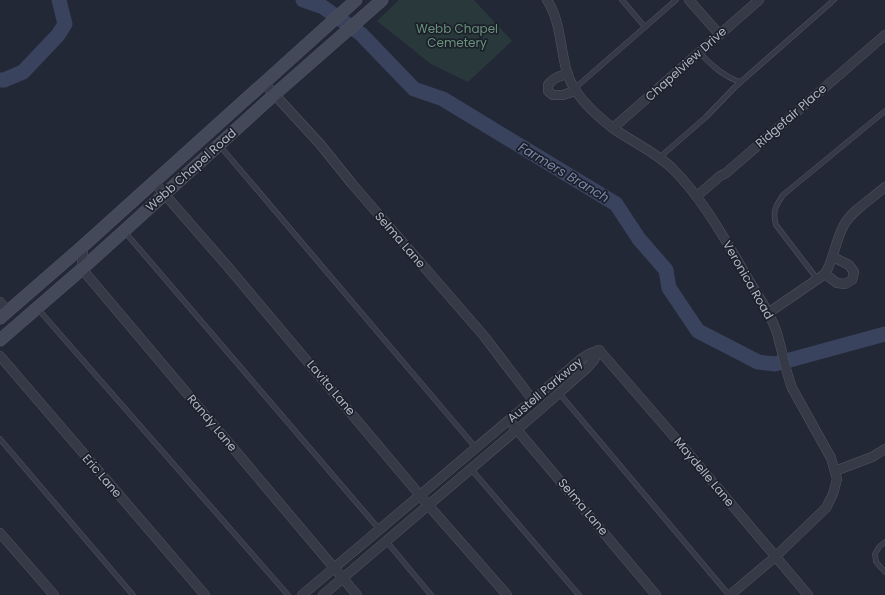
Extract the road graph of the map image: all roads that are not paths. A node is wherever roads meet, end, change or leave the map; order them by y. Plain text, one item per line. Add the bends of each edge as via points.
1 (382, 0) edge
2 (547, 0) edge
3 (622, 0) edge
4 (676, 0) edge
5 (689, 0) edge
6 (758, 0) edge
7 (834, 0) edge
8 (354, 2) edge
9 (645, 27) junction
10 (719, 34) junction
11 (885, 35) edge
12 (699, 52) junction
13 (568, 74) junction
14 (741, 82) junction
15 (264, 83) junction
16 (575, 90) junction
17 (275, 94) junction
18 (885, 110) edge
19 (613, 128) junction
20 (219, 145) junction
21 (659, 158) junction
22 (154, 182) junction
23 (885, 188) edge
24 (165, 194) junction
25 (697, 196) junction
26 (124, 231) junction
27 (83, 246) junction
28 (833, 257) junction
29 (82, 270) junction
30 (821, 277) junction
31 (37, 308) junction
32 (3, 310) edge
33 (768, 313) junction
34 (0, 340) edge
35 (599, 350) junction
36 (0, 356) edge
37 (559, 393) junction
38 (532, 399) junction
39 (509, 421) junction
40 (517, 430) junction
41 (0, 439) edge
42 (476, 448) junction
43 (885, 450) edge
44 (471, 469) junction
45 (835, 471) junction
46 (421, 494) junction
47 (429, 506) junction
48 (379, 530) junction
49 (0, 533) edge
50 (387, 542) junction
51 (885, 542) edge
52 (775, 557) junction
53 (333, 568) junction
54 (885, 572) edge
55 (343, 579) junction
56 (54, 595) edge
57 (133, 595) edge
58 (205, 595) edge
59 (288, 595) edge
60 (302, 595) edge
61 (323, 595) edge
62 (357, 595) edge
63 (431, 595) edge
64 (507, 595) edge
65 (579, 595) edge
66 (656, 595) edge
67 (729, 595) edge
68 (808, 595) edge

1 - 17 main road, Webb Chapel Road
2 - 13 street, Veronica Road via 556,20
3 - 9 lane
4 - 9 lane
5 - 10 street
6 - 10 street, Chapelview Drive
7 - 14 lane
8 - 15 main road, Webb Chapel Road
9 - 16 lane
10 - 12 street, Chapelview Drive
11 - 25 street, Ridgefair Place
12 - 14 lane via 730,78
12 - 19 street, Chapelview Drive
13 - 16 street, Veronica Road
13 - 16 street via 551,81 548,91 553,95 563,95
14 - 21 lane
15 - 17 street, Selma Lane
15 - 22 main road, Webb Chapel Road
16 - 19 street, Veronica Road via 589,107
17 - 20 main road, Webb Chapel Road
17 - 38 street, Selma Lane via 484,336
18 - 30 lane via 783,195 777,204 773,215 776,225
19 - 21 street, Veronica Road
20 - 24 main road, Webb Chapel Road
20 - 42 lane
21 - 25 street, Veronica Road via 671,167
22 - 24 street, Lavita Lane
22 - 27 main road, Webb Chapel Road
23 - 28 street via 844,224
24 - 26 main road, Webb Chapel Road
24 - 46 street, Lavita Lane
25 - 33 street, Veronica Road
26 - 29 main road, Webb Chapel Road
26 - 48 lane
27 - 29 street
27 - 32 main road, Webb Chapel Road
28 - 30 street
28 - 30 street via 848,265 854,272 852,280 846,284
29 - 31 main road, Webb Chapel Road
29 - 53 street, Randy Lane
30 - 33 street
31 - 34 main road, Webb Chapel Road
31 - 59 lane
33 - 45 street, Veronica Road via 792,388 831,458
35 - 37 street, Austell Parkway via 587,368
35 - 38 street, Austell Parkway via 581,359
35 - 52 street, Maydelle Lane
36 - 58 street, Eric Lane
37 - 40 street, Austell Parkway
37 - 67 lane
38 - 39 street, Austell Parkway
39 - 40 street, Selma Lane
39 - 42 street, Austell Parkway
40 - 44 street, Austell Parkway
40 - 66 street, Selma Lane
41 - 57 lane
42 - 46 street, Austell Parkway
43 - 45 street
44 - 47 street, Austell Parkway
44 - 65 lane
45 - 52 street, Veronica Road via 837,479 826,508
46 - 47 street, Lavita Lane
46 - 48 street, Austell Parkway
47 - 50 street, Austell Parkway
47 - 64 street, Lavita Lane
48 - 53 street, Austell Parkway
49 - 56 street
50 - 55 street, Austell Parkway
50 - 63 lane
51 - 54 lane via 875,554 876,562
52 - 67 street, Veronica Road
52 - 68 street, Maydelle Lane
53 - 55 street, Randy Lane
53 - 60 street, Austell Parkway
55 - 61 street, Austell Parkway
55 - 62 street, Randy Lane

